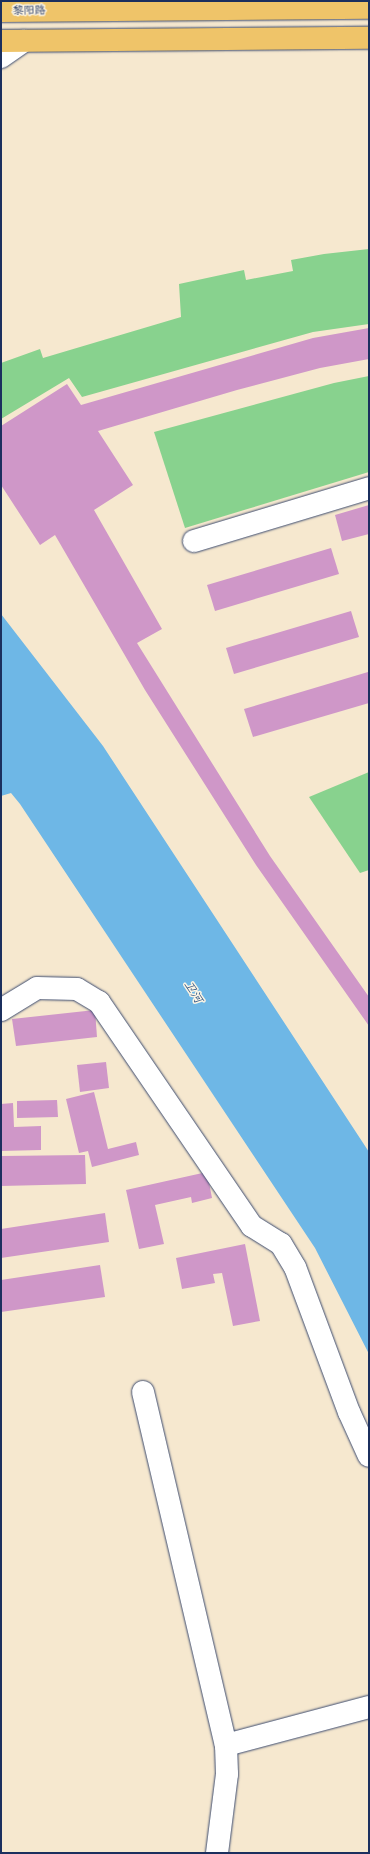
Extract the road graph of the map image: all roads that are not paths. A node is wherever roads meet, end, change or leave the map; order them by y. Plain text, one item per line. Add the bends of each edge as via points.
1 (23, 6) edge
2 (369, 8) edge
3 (1, 11) edge
4 (369, 38) edge
5 (1, 41) edge
6 (24, 41) junction
7 (1, 57) edge
8 (369, 488) edge
9 (194, 540) dead end
10 (1, 1010) edge
11 (143, 1392) dead end
12 (369, 1456) edge
13 (369, 1709) edge
14 (226, 1745) junction
15 (217, 1853) edge

1 - 2 main road, 黎阳路
1 - 3 main road, 黎阳路
4 - 6 main road
5 - 6 main road
6 - 7 street
8 - 9 street
10 - 12 street via 36,988 77,989 99,1002 252,1226 281,1244 294,1267 349,1412
11 - 14 street
13 - 14 street
14 - 15 street via 227,1774

